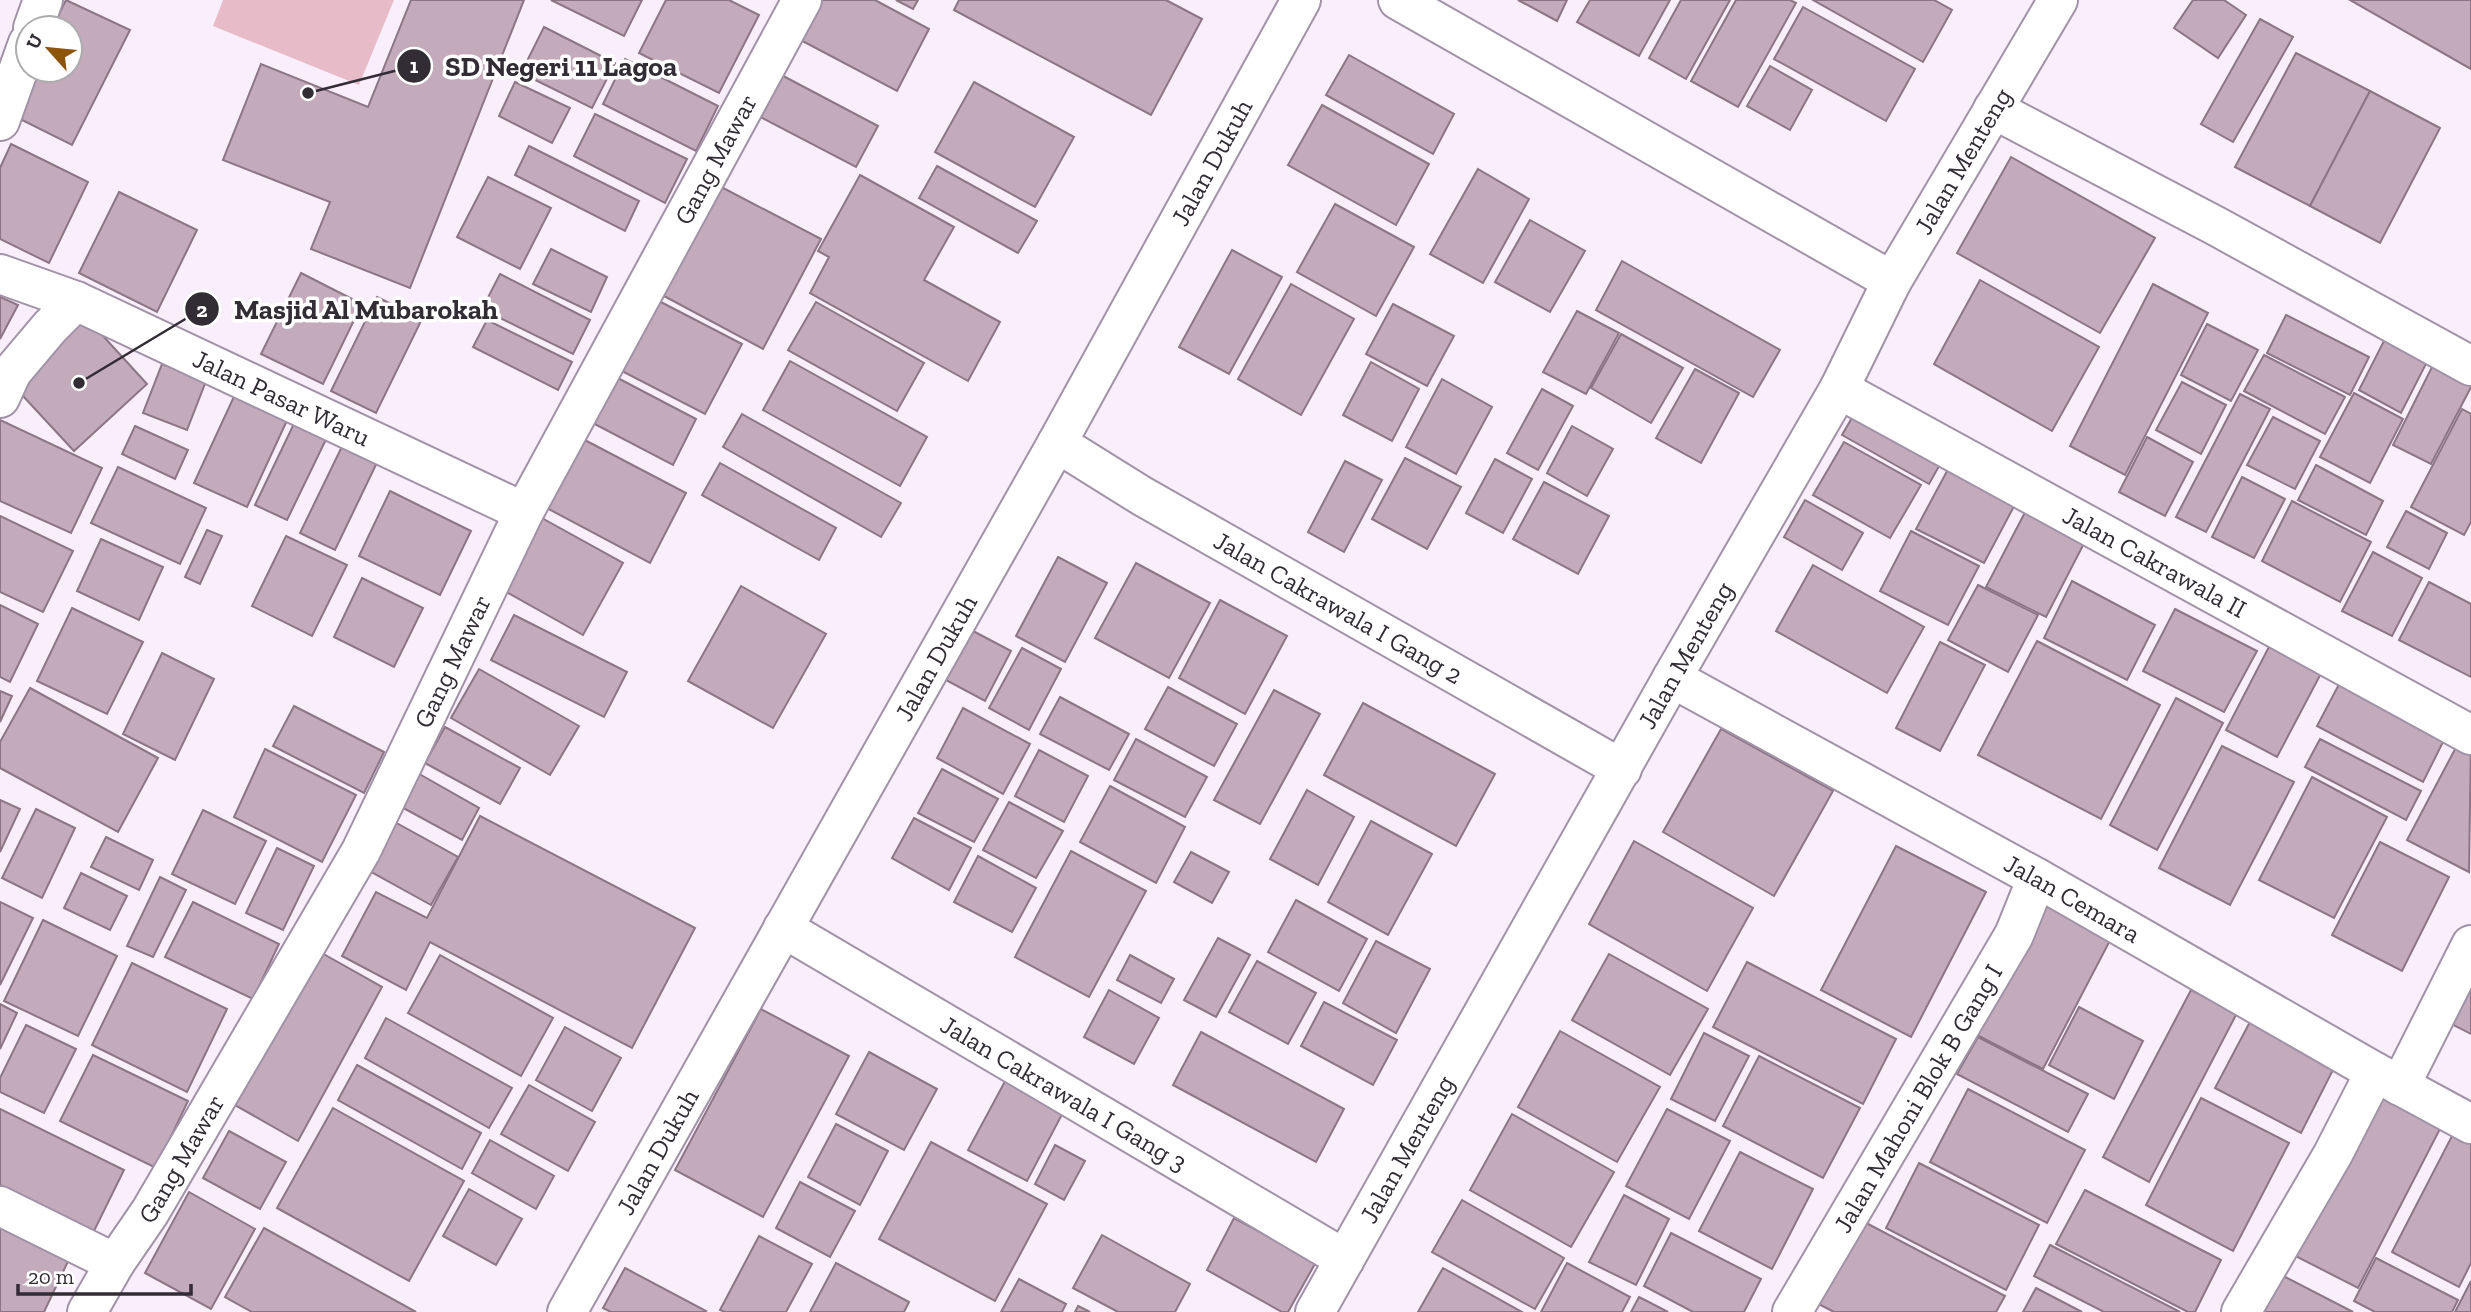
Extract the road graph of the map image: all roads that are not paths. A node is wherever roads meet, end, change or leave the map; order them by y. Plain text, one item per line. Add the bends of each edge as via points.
1 (802, 0) edge
2 (1301, 0) edge
3 (1398, 0) edge
4 (2058, 0) edge
5 (14, 82) edge
6 (1993, 109) junction
7 (0, 121) edge
8 (0, 274) edge
9 (1892, 281) junction
10 (76, 301) junction
11 (2471, 366) edge
12 (1839, 389) junction
13 (0, 398) edge
14 (1057, 443) junction
15 (524, 512) junction
16 (1672, 678) junction
17 (2471, 735) edge
18 (1622, 769) junction
19 (2037, 878) junction
20 (783, 928) junction
21 (2471, 945) edge
22 (2387, 1079) junction
23 (2471, 1124) edge
24 (0, 1206) edge
25 (1345, 1259) junction
26 (115, 1263) junction
27 (87, 1312) edge
28 (567, 1312) edge
29 (1315, 1312) edge
30 (1792, 1312) edge
31 (2241, 1312) edge

1 - 15 street, Gang Mawar
2 - 14 street, Jalan Dukuh
3 - 9 street
4 - 6 street, Jalan Menteng
5 - 7 street
6 - 9 street, Jalan Menteng
6 - 11 street
8 - 10 street, Jalan Pasar Waru
9 - 12 street, Jalan Menteng
10 - 13 street via 12,372
10 - 15 street, Jalan Pasar Waru
12 - 16 street, Jalan Menteng
12 - 17 street, Jalan Cakrawala II
14 - 18 street, Jalan Cakrawala I Gang 2
14 - 20 street, Jalan Dukuh
15 - 26 street, Gang Mawar via 361,851 150,1212
16 - 18 street, Jalan Menteng
16 - 19 street, Jalan Cemara
18 - 25 street, Jalan Menteng
19 - 22 street, Jalan Cemara
19 - 30 street, Jalan Mahoni Blok B Gang I via 2014,935
20 - 25 street, Jalan Cakrawala I Gang 3
20 - 28 street, Jalan Dukuh
21 - 22 street
22 - 23 street, Jalan Cemara
22 - 31 street via 2333,1153
24 - 26 street
25 - 29 street, Jalan Menteng
26 - 27 street, Gang Mawar

